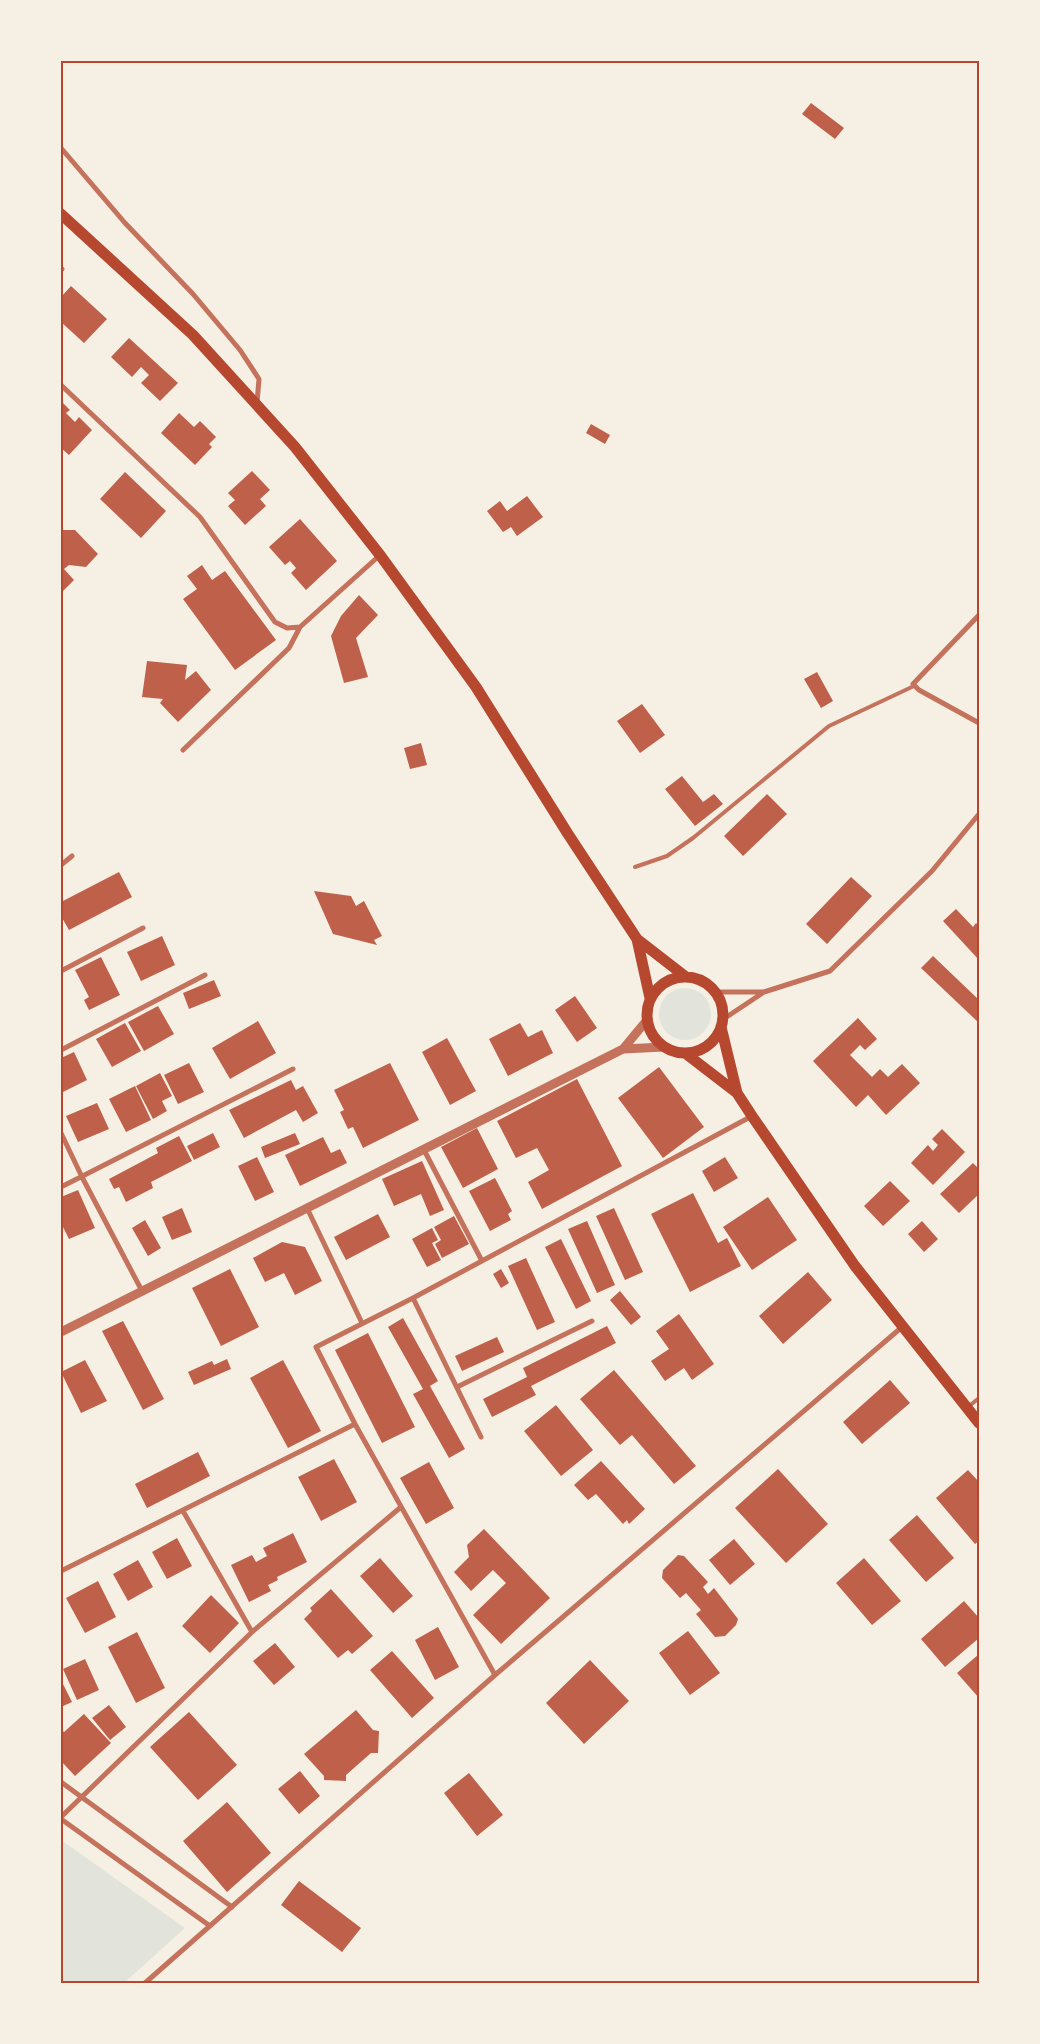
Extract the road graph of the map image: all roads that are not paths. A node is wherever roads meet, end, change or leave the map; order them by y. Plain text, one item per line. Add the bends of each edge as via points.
1 (61, 148) edge
2 (61, 214) edge
3 (61, 385) edge
4 (257, 405) junction
5 (380, 555) junction
6 (979, 615) edge
7 (300, 627) junction
8 (914, 686) junction
9 (979, 723) edge
10 (183, 750) dead end
11 (979, 814) edge
12 (72, 856) dead end
13 (61, 865) edge
14 (635, 868) dead end
15 (143, 928) dead end
16 (638, 939) junction
17 (61, 971) edge
18 (205, 975) dead end
19 (686, 977) junction
20 (715, 992) junction
21 (764, 992) junction
22 (650, 998) junction
23 (647, 1020) junction
24 (721, 1024) junction
25 (664, 1047) junction
26 (623, 1049) junction
27 (61, 1050) edge
28 (685, 1053) junction
29 (293, 1069) dead end
30 (737, 1093) junction
31 (752, 1116) junction
32 (61, 1133) edge
33 (424, 1150) junction
34 (82, 1177) junction
35 (61, 1187) edge
36 (307, 1208) junction
37 (482, 1261) junction
38 (142, 1291) junction
39 (413, 1298) junction
40 (592, 1321) dead end
41 (362, 1323) junction
42 (902, 1327) junction
43 (61, 1332) edge
44 (457, 1387) junction
45 (979, 1398) edge
46 (966, 1409) junction
47 (979, 1423) edge
48 (355, 1424) junction
49 (481, 1437) dead end
50 (401, 1507) junction
51 (183, 1511) junction
52 (61, 1571) edge
53 (252, 1632) junction
54 (495, 1675) junction
55 (61, 1782) edge
56 (81, 1796) junction
57 (61, 1818) edge
58 (232, 1907) junction
59 (210, 1926) junction
60 (145, 1983) edge

1 - 4 street via 240,350 259,379
2 - 4 main road via 193,335
3 - 7 street via 200,517 276,622 287,628
4 - 5 main road via 295,447
5 - 7 street
5 - 16 main road via 476,687
6 - 8 street via 914,681
7 - 10 street via 289,648
8 - 9 street
8 - 14 lane via 829,726 693,838 667,856
11 - 21 street via 932,871 830,971
12 - 13 street
15 - 17 street
16 - 19 main road
16 - 22 main road
18 - 27 street
19 - 20 main road via 707,984
19 - 22 main road via 664,983
20 - 21 street
20 - 24 main road via 720,1002
21 - 24 street
22 - 23 main road
23 - 25 main road via 656,1040
23 - 26 street
24 - 28 main road via 715,1038 706,1047
24 - 30 main road
25 - 26 street
25 - 28 main road
26 - 33 street
28 - 30 main road
29 - 34 street
30 - 31 main road
31 - 37 street
31 - 42 main road via 824,1222
32 - 34 street
33 - 36 street
33 - 37 street
34 - 35 street
34 - 38 street
36 - 38 street
36 - 41 street
37 - 39 street
38 - 43 street
39 - 41 street
39 - 44 street
40 - 44 street
41 - 48 street via 316,1347
42 - 46 main road
42 - 54 street
44 - 49 street
45 - 46 lane
46 - 47 main road
48 - 50 street
48 - 51 street
50 - 53 street
50 - 54 street
51 - 52 street
51 - 53 street
53 - 56 street
54 - 58 street
55 - 56 street
56 - 57 street
56 - 58 street
57 - 59 street
58 - 59 street
59 - 60 street

